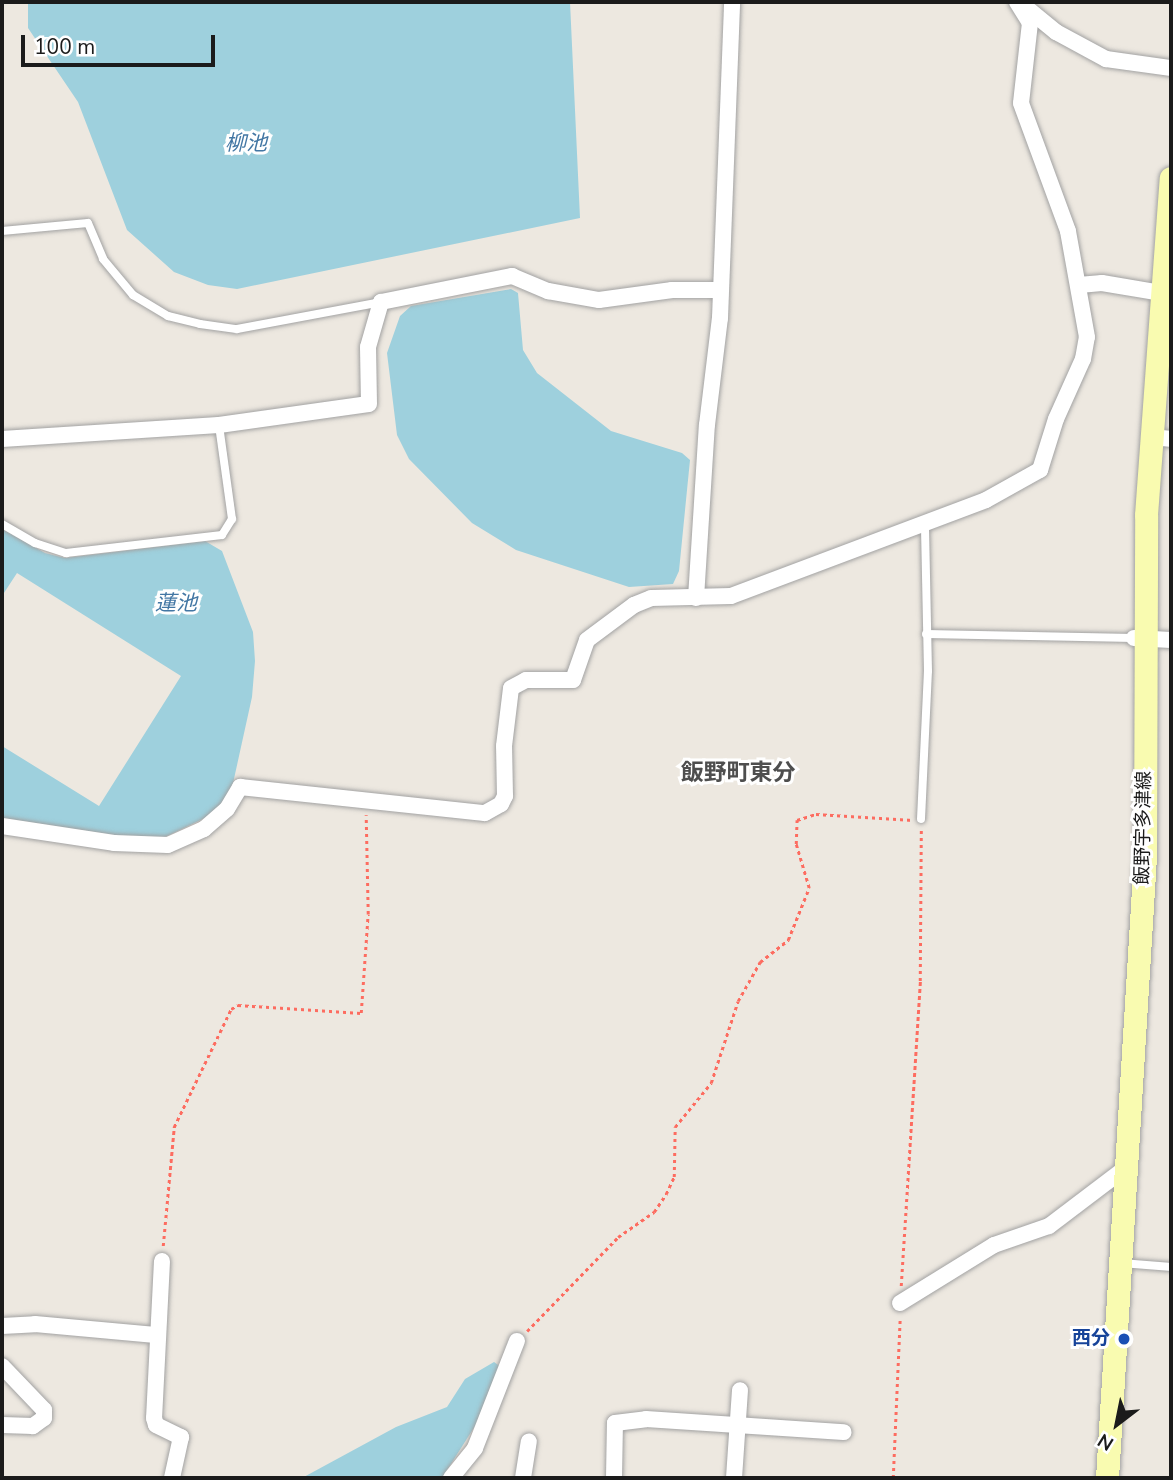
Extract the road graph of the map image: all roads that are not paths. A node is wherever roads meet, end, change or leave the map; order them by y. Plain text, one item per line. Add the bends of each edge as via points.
1 (732, 2) edge
2 (1018, 2) edge
3 (1171, 68) edge
4 (1171, 178) edge
5 (2, 231) edge
6 (1169, 240) edge
7 (1079, 285) junction
8 (720, 290) junction
9 (1162, 293) junction
10 (381, 302) junction
11 (219, 425) junction
12 (1162, 438) edge
13 (2, 439) edge
14 (925, 522) junction
15 (2, 524) edge
16 (696, 598) junction
17 (926, 634) junction
18 (1139, 639) junction
19 (1171, 640) edge
20 (921, 819) road end
21 (2, 825) edge
22 (1124, 1169) junction
23 (162, 1261) road end
24 (1119, 1262) junction
25 (1171, 1267) edge
26 (900, 1303) road end
27 (2, 1326) edge
28 (156, 1335) junction
29 (517, 1341) road end
30 (2, 1366) edge
31 (740, 1390) dead end
32 (2, 1425) edge
33 (738, 1425) junction
34 (844, 1432) dead end
35 (529, 1441) dead end
36 (172, 1478) edge
37 (451, 1478) edge
38 (523, 1478) edge
39 (614, 1478) edge
40 (734, 1478) edge
41 (1107, 1478) edge

1 - 8 street
2 - 3 street via 1056,32 1106,59
2 - 7 street via 1030,23 1021,103 1068,231
4 - 6 main road, 飯野宇多津線
5 - 10 lane via 88,223 103,259 133,295 168,316 200,324 237,328
6 - 9 main road, 飯野宇多津線
7 - 9 street via 1102,283
7 - 14 street via 1087,337 1083,359 1056,419 1040,470 995,495
8 - 10 street via 673,290 598,300 548,291 512,276
8 - 16 street
9 - 12 main road, 飯野宇多津線
10 - 11 street via 368,347 369,404
11 - 13 street
11 - 15 lane via 232,519 222,536 66,553
12 - 18 main road, 飯野宇多津線
14 - 16 street via 731,596
14 - 17 lane
16 - 21 street via 651,598 634,605 587,640 573,680 526,680 511,688 501,804 485,813 240,787 227,809 204,829 184,841 149,847
17 - 18 lane
17 - 20 lane
18 - 19 street
18 - 22 main road, 飯野宇多津線 via 1145,856
22 - 24 main road, 飯野宇多津線
22 - 26 street via 1049,1226 994,1245
23 - 28 street
24 - 25 lane
24 - 41 main road, 飯野宇多津線
27 - 28 street
28 - 36 street via 154,1418 156,1425 181,1437
29 - 37 street via 475,1448
30 - 32 street via 44,1410 44,1419 33,1426
31 - 33 street
33 - 34 street
33 - 39 street via 646,1419 615,1423
33 - 40 street
35 - 38 street

